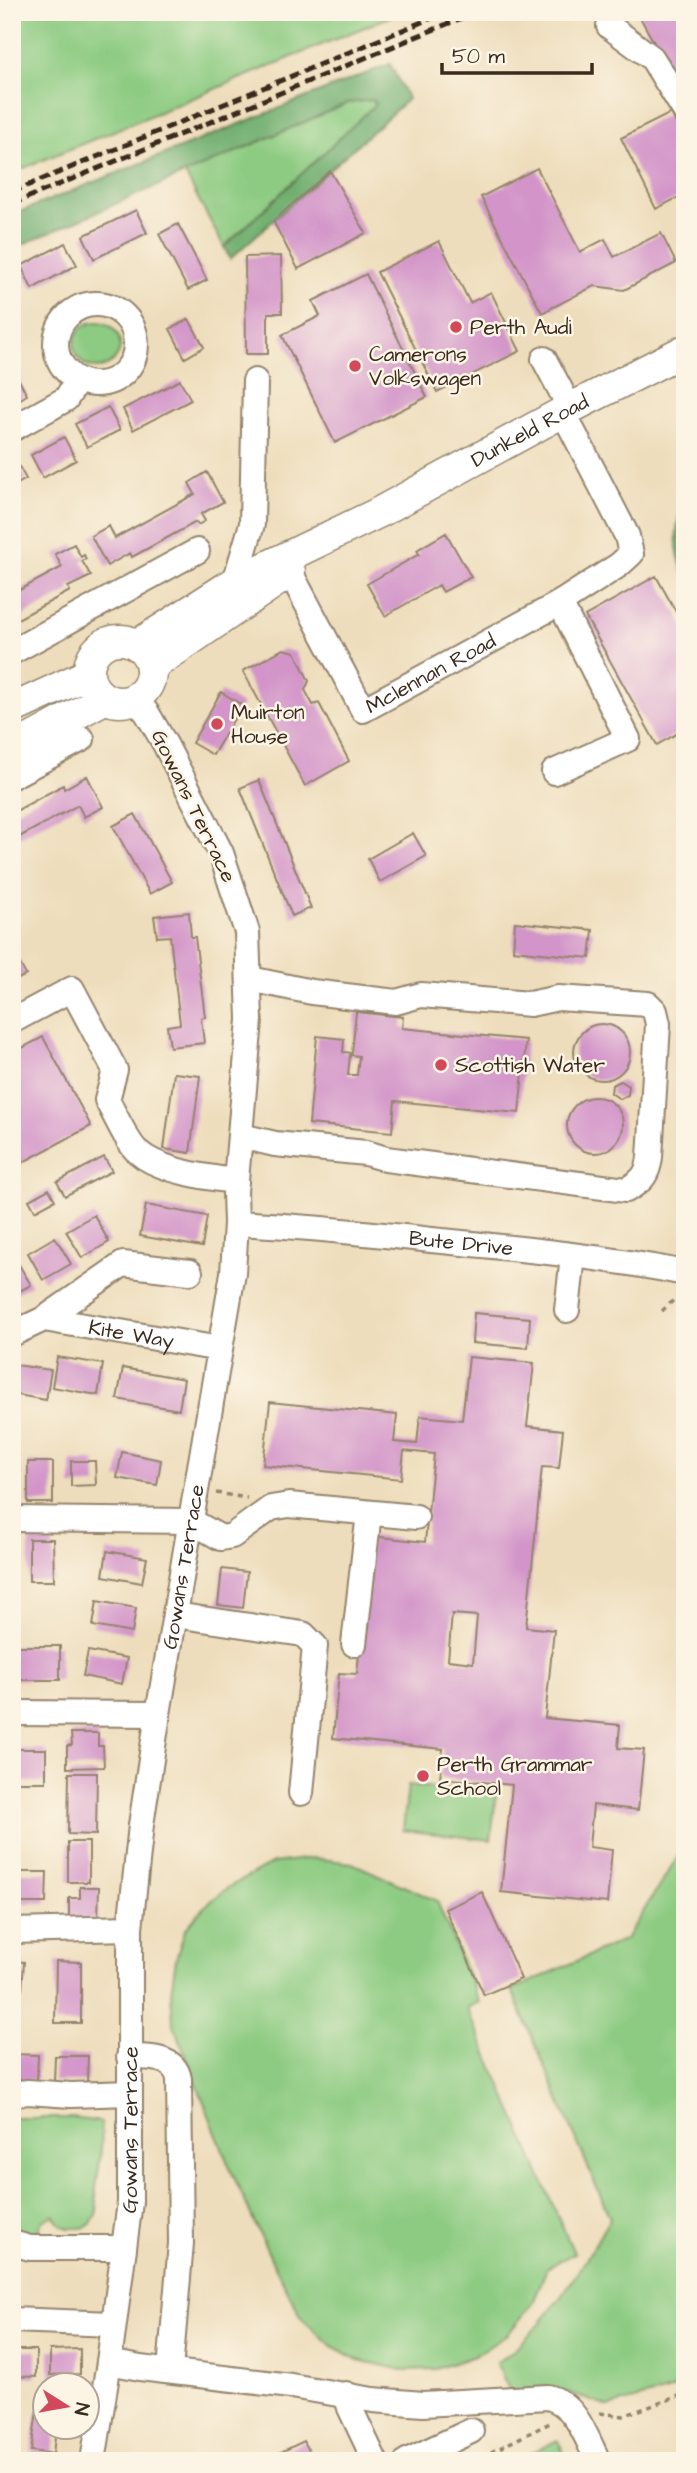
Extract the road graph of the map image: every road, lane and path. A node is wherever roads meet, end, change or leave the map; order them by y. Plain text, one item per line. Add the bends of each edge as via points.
1 (609, 26) dead end
2 (685, 111) edge
3 (685, 350) edge
4 (544, 359) dead end
5 (78, 380) dead end
6 (255, 381) dead end
7 (566, 410) junction
8 (12, 429) edge
9 (377, 513) junction
10 (197, 551) dead end
11 (290, 572) junction
12 (235, 582) junction
13 (559, 603) junction
14 (12, 652) edge
15 (144, 656) junction
16 (88, 674) junction
17 (104, 699) junction
18 (135, 699) junction
19 (12, 709) edge
20 (82, 739) dead end
21 (12, 748) edge
22 (554, 772) dead end
23 (12, 776) edge
24 (250, 979) junction
25 (12, 1021) edge
26 (241, 1136) junction
27 (236, 1181) junction
28 (236, 1223) junction
29 (573, 1256) junction
30 (190, 1272) dead end
31 (685, 1273) edge
32 (685, 1289) edge
33 (567, 1310) dead end
34 (662, 1311) dead end
35 (44, 1319) junction
36 (12, 1334) edge
37 (220, 1349) junction
38 (197, 1490) junction
39 (249, 1499) dead end
40 (369, 1513) junction
41 (416, 1517) dead end
42 (12, 1519) edge
43 (191, 1521) junction
44 (175, 1615) junction
45 (354, 1644) dead end
46 (12, 1713) edge
47 (158, 1714) junction
48 (301, 1793) dead end
49 (130, 1928) junction
50 (12, 1931) edge
51 (129, 2057) junction
52 (130, 2093) junction
53 (12, 2094) edge
54 (12, 2244) edge
55 (124, 2248) junction
56 (12, 2320) edge
57 (113, 2324) junction
58 (109, 2362) junction
59 (170, 2370) junction
60 (346, 2394) junction
61 (685, 2394) edge
62 (573, 2412) junction
63 (471, 2431) dead end
64 (93, 2461) edge
65 (375, 2461) edge
66 (407, 2461) edge
67 (472, 2461) edge
68 (598, 2461) edge

1 - 2 street via 652,58
3 - 7 main road, Dunkeld Road
4 - 7 street
5 - 8 street via 66,399
6 - 12 street via 252,524
7 - 9 main road, Dunkeld Road
7 - 13 street, Mclennan Road via 627,536 631,554
9 - 11 main road, Dunkeld Road
9 - 12 main road, Dunkeld Road
10 - 14 street
11 - 13 street, Mclennan Road via 363,710
11 - 15 main road, Dunkeld Road
12 - 15 main road, Dunkeld Road
13 - 22 street via 628,739
15 - 16 main road via 118,640 108,642 93,655
15 - 18 main road via 148,687
16 - 17 main road
16 - 19 main road
17 - 18 main road via 123,703
17 - 21 main road
18 - 24 street, Gowans Terrace via 165,744 221,853 247,932
20 - 23 street
24 - 26 street, Gowans Terrace
24 - 26 street via 396,1002 421,995 530,1004 558,998 648,1004 657,1024 650,1157 648,1173 626,1190
25 - 27 street via 72,989 115,1070 107,1100 137,1152 169,1168
26 - 27 street, Gowans Terrace
27 - 28 street, Gowans Terrace
28 - 29 street, Bute Drive
28 - 37 street, Gowans Terrace
29 - 31 street, Bute Drive
29 - 33 street
30 - 35 street, Kite Way via 123,1264
32 - 34 path
35 - 36 street, Kite Way
35 - 37 street, Kite Way
37 - 38 street, Gowans Terrace
38 - 39 path
38 - 43 street, Gowans Terrace
40 - 41 street
40 - 43 street via 271,1508 232,1536 220,1538
40 - 45 street
42 - 43 street
43 - 44 street, Gowans Terrace
44 - 47 street, Gowans Terrace
44 - 48 street via 303,1634 315,1646
46 - 47 street
47 - 49 street, Gowans Terrace
49 - 50 street
49 - 51 street, Gowans Terrace
51 - 52 street, Gowans Terrace
51 - 59 street via 165,2060 179,2079 181,2243
52 - 53 street
52 - 55 street, Gowans Terrace via 130,2202
54 - 55 street
55 - 57 street, Gowans Terrace
56 - 57 street
57 - 58 street, Gowans Terrace
58 - 59 street
58 - 64 street, Gowans Terrace
59 - 60 street
60 - 62 street via 423,2404 548,2397
60 - 65 street
61 - 62 path via 623,2416
62 - 67 path
62 - 68 street
63 - 66 street

